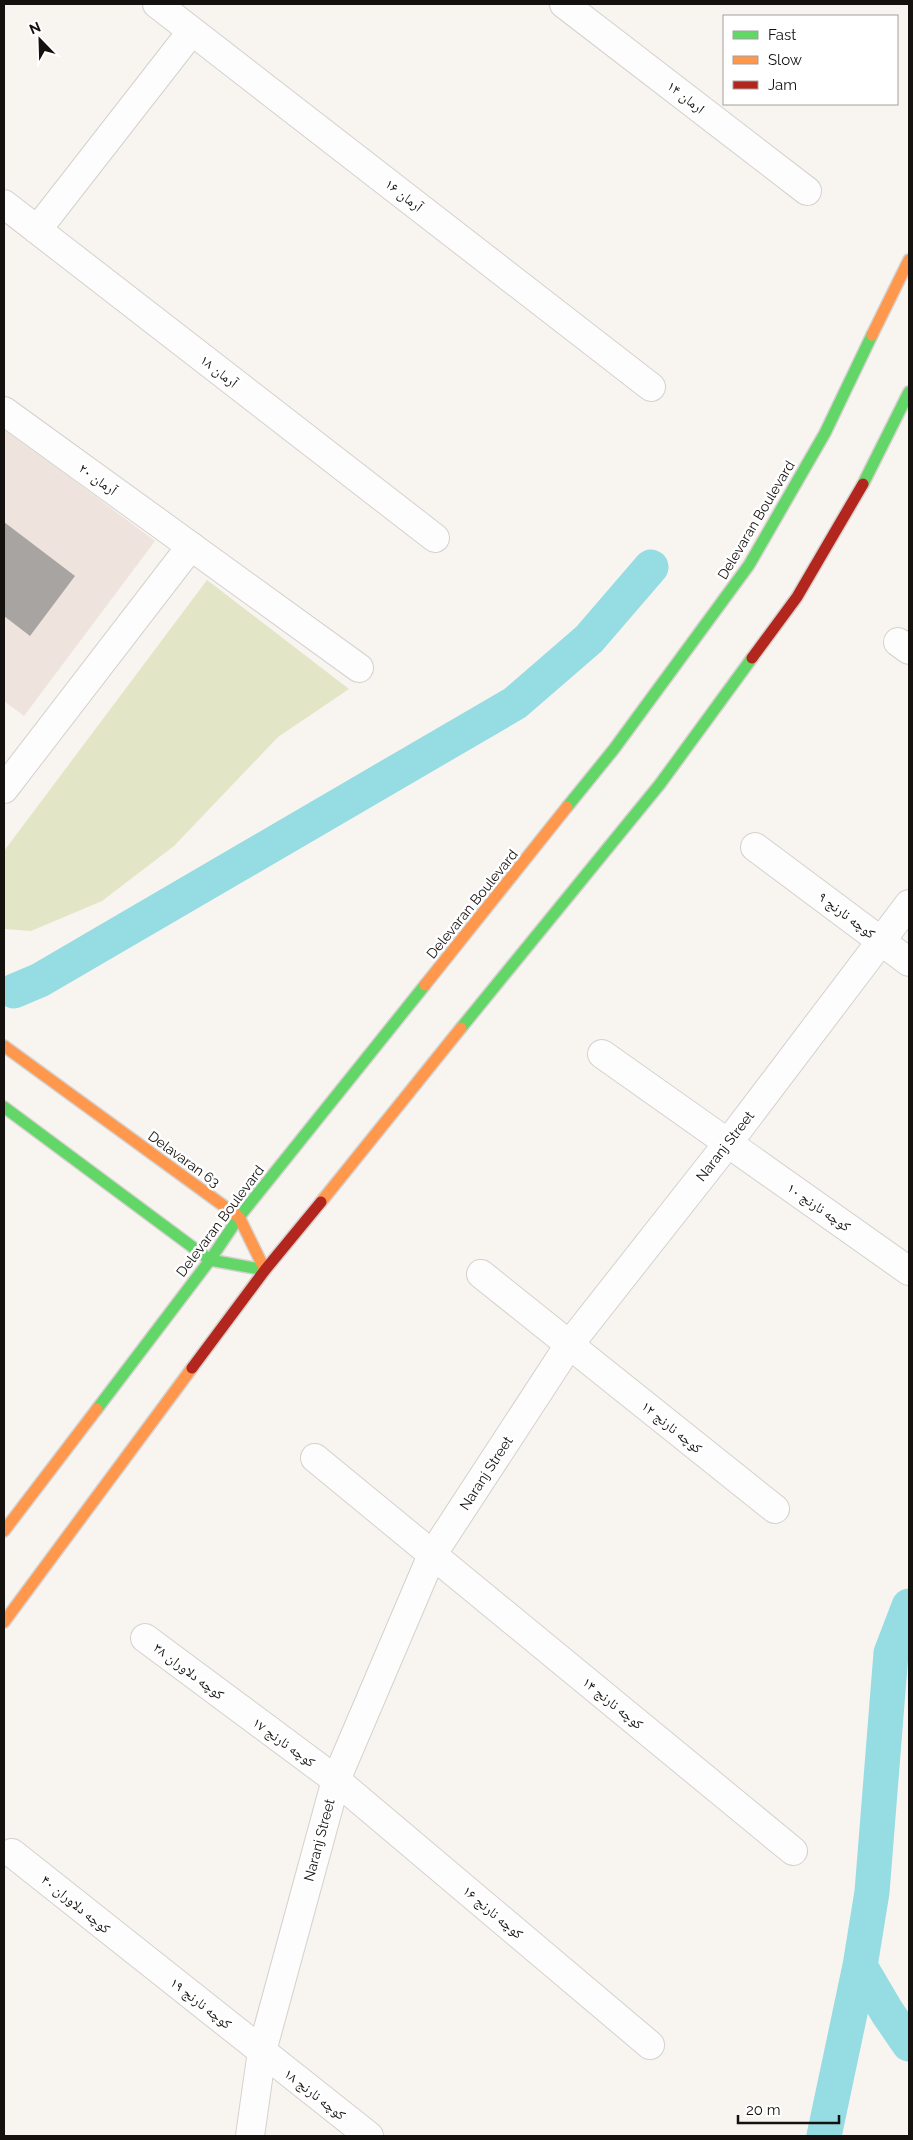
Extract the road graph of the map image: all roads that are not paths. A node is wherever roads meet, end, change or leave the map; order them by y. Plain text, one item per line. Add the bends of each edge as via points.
1 (157, 4) edge
2 (564, 4) edge
3 (192, 31) junction
4 (807, 191) dead end
5 (4, 204) edge
6 (37, 230) junction
7 (909, 260) edge
8 (651, 387) dead end
9 (909, 392) edge
10 (4, 411) edge
11 (435, 538) dead end
12 (192, 546) junction
13 (359, 668) dead end
14 (4, 789) edge
15 (755, 847) dead end
16 (909, 904) edge
17 (880, 940) junction
18 (909, 962) edge
19 (4, 1046) edge
20 (602, 1054) dead end
21 (4, 1107) edge
22 (728, 1143) junction
23 (240, 1217) junction
24 (210, 1260) junction
25 (265, 1270) junction
26 (909, 1271) edge
27 (481, 1274) dead end
28 (569, 1345) junction
29 (315, 1458) dead end
30 (775, 1509) dead end
31 (4, 1531) edge
32 (432, 1554) junction
33 (4, 1622) edge
34 (145, 1638) dead end
35 (233, 1704) joint
36 (336, 1780) junction
37 (793, 1851) dead end
38 (12, 1853) dead end
39 (141, 1955) joint
40 (650, 2045) dead end
41 (262, 2051) junction
42 (250, 2136) edge
43 (368, 2136) edge

1 - 3 street, آرمان ۱۶
2 - 4 street, ارمان ۱۴
3 - 6 street
3 - 8 street, آرمان ۱۶
5 - 6 street, آرمان ۱۸
6 - 11 street, آرمان ۱۸
7 - 23 street, Delevaran Boulevard via 825,433 750,565 614,749
9 - 25 street via 876,461 797,597 689,745
10 - 12 street, آرمان ۲۰
12 - 13 street, آرمان ۲۰
12 - 14 street
15 - 17 street, کوچه نارنج ۹
16 - 17 street, Naranj Street
17 - 18 street, کوچه نارنج ۹
17 - 22 street, Naranj Street
19 - 23 street, Delavaran 63
20 - 22 street, کوچه نارنج ۱۰
21 - 24 street
22 - 26 street, کوچه نارنج ۱۰
22 - 28 street, Naranj Street
23 - 24 street, Delevaran Boulevard
23 - 25 street, Delavaran 63
24 - 25 street
24 - 31 street, Delevaran Boulevard
25 - 33 street
27 - 28 street, کوچه نارنج ۱۲
28 - 30 street, کوچه نارنج ۱۲
28 - 32 street, Naranj Street
29 - 32 street, کوچه نارنج ۱۴
32 - 36 street, Naranj Street
32 - 37 street, کوچه نارنج ۱۴
34 - 35 street, کوچه دلاوران ۳۸
35 - 36 street, کوچه نارنج ۱۷
36 - 40 street, کوچه نارنج ۱۶
36 - 41 street, Naranj Street
38 - 39 street, کوچه دلاوران ۴۰
39 - 41 street, کوچه نارنج ۱۹
41 - 42 street, Naranj Street
41 - 43 street, کوچه نارنج ۱۸

